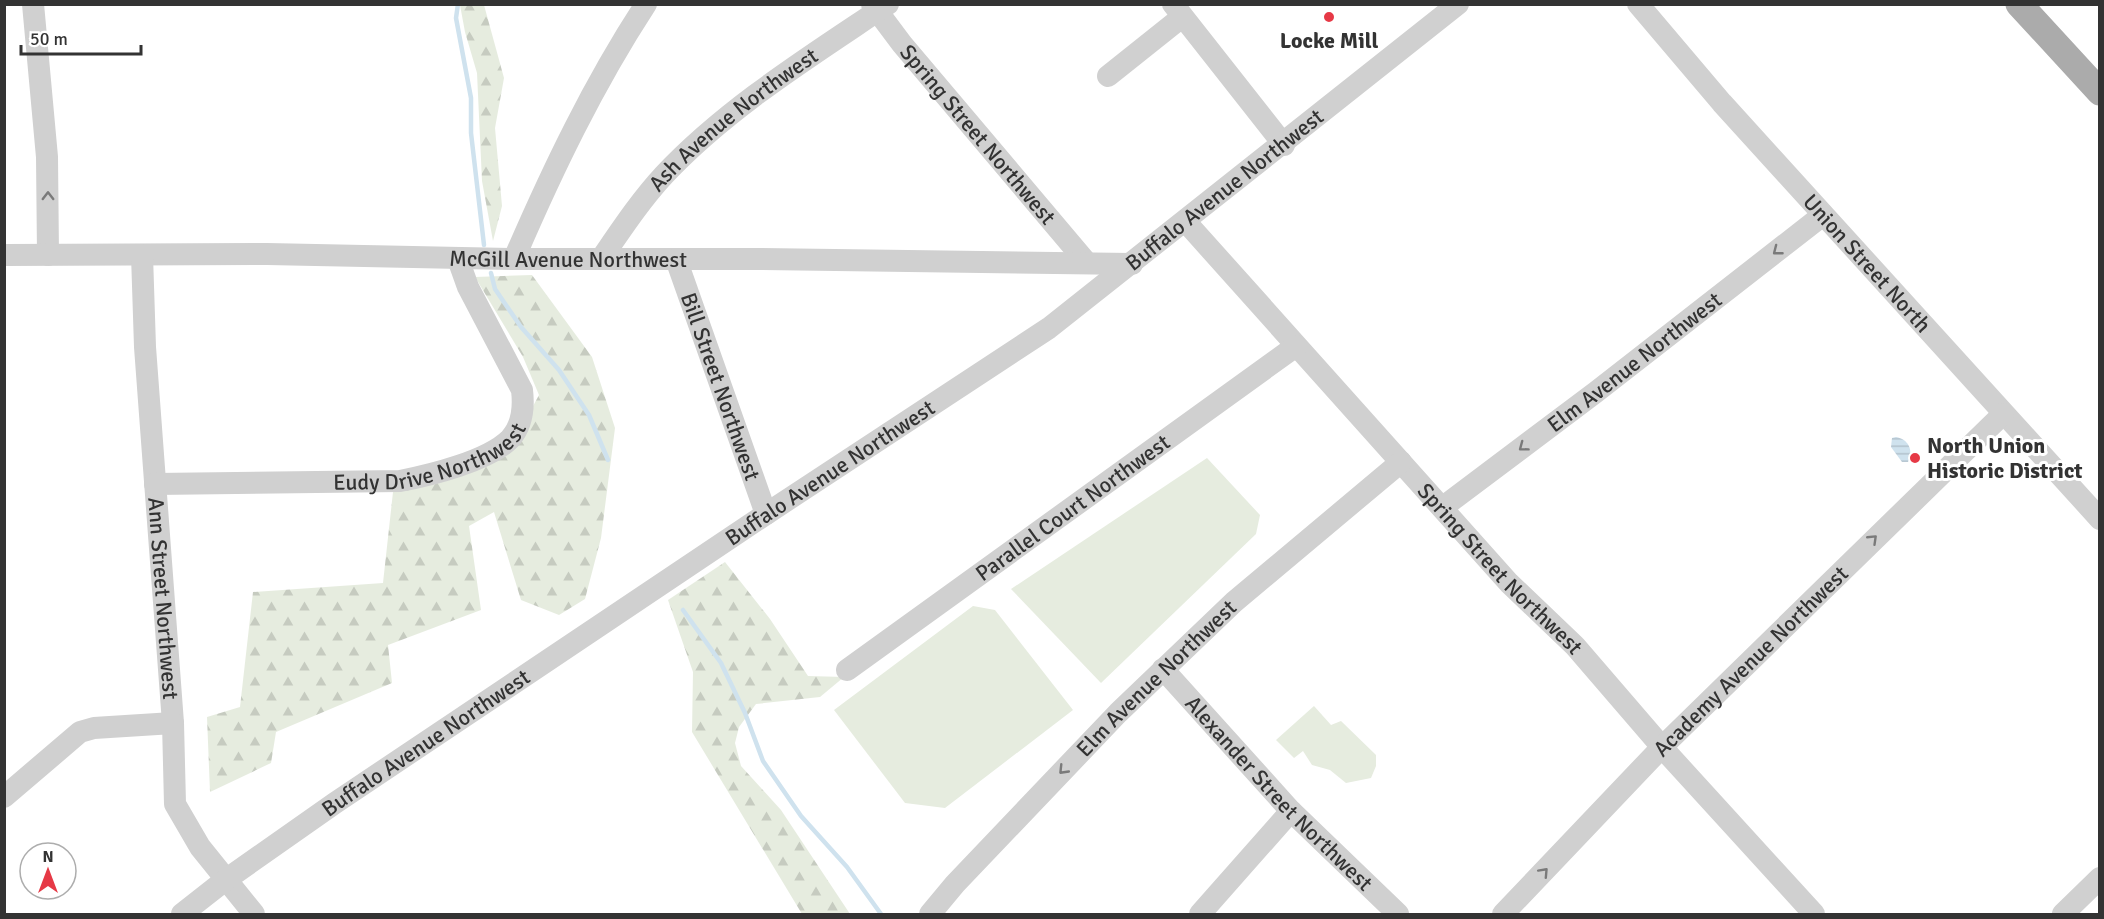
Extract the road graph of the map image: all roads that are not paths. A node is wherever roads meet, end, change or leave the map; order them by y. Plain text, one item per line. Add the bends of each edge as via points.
1 (33, 4) edge
2 (646, 4) edge
3 (1458, 4) edge
4 (1638, 4) edge
5 (2019, 4) edge
6 (879, 7) edge
7 (1177, 10) edge
8 (1108, 76) dead end
9 (2100, 92) edge
10 (1284, 145) junction
11 (1823, 215) junction
12 (1186, 222) junction
13 (4, 255) edge
14 (48, 255) junction
15 (142, 255) junction
16 (458, 259) junction
17 (514, 259) junction
18 (602, 259) junction
19 (676, 259) junction
20 (1087, 263) junction
21 (1132, 264) junction
22 (1296, 346) junction
23 (2004, 414) junction
24 (1401, 462) junction
25 (155, 484) junction
26 (1443, 507) junction
27 (766, 514) junction
28 (2100, 519) edge
29 (1163, 669) junction
30 (847, 670) dead end
31 (172, 723) junction
32 (1662, 747) junction
33 (4, 797) edge
34 (1291, 811) junction
35 (2100, 878) edge
36 (224, 880) junction
37 (182, 915) edge
38 (254, 915) edge
39 (930, 915) edge
40 (1200, 915) edge
41 (1398, 915) edge
42 (1503, 915) edge
43 (1814, 915) edge
44 (2063, 915) edge

14 -> 1 street via 47,157
2 - 17 street via 585,106
3 - 10 street, Buffalo Avenue Northwest
4 - 11 street, Union Street North
5 - 9 main road
6 - 18 street, Ash Avenue Northwest via 707,134 636,207
6 - 20 street, Spring Street Northwest via 902,44
7 - 8 street
7 - 10 street
10 - 12 street, Buffalo Avenue Northwest
11 - 23 street, Union Street North
11 -> 26 street, Elm Avenue Northwest
12 - 21 street, Buffalo Avenue Northwest
12 - 22 street, Spring Street Northwest
13 - 14 street, McGill Avenue Northwest
14 - 15 street, McGill Avenue Northwest
15 - 16 street, McGill Avenue Northwest
15 - 25 street, Ann Street Northwest
16 - 17 street, McGill Avenue Northwest
16 - 25 street, Eudy Drive Northwest via 468,287 522,390 524,407 510,438 487,454 400,481
17 - 18 street, McGill Avenue Northwest
18 - 19 street, McGill Avenue Northwest
19 - 20 street, McGill Avenue Northwest
19 - 27 street, Bill Street Northwest
20 - 21 street, McGill Avenue Northwest
21 - 27 street, Buffalo Avenue Northwest via 1049,328
22 - 24 street, Spring Street Northwest
22 - 30 street, Parallel Court Northwest
23 - 28 street, Union Street North
32 -> 23 street, Academy Avenue Northwest
24 - 26 street, Spring Street Northwest
24 - 29 street, Elm Avenue Northwest via 1234,602
25 - 31 street, Ann Street Northwest
26 - 32 street, Spring Street Northwest via 1509,583 1575,646
27 - 36 street, Buffalo Avenue Northwest
29 - 34 street, Alexander Street Northwest
29 -> 39 street, Elm Avenue Northwest via 955,884
31 - 33 street via 80,732
31 - 36 street, Ann Street Northwest via 175,804
42 -> 32 street, Academy Avenue Northwest
32 - 43 street, Spring Street Northwest
34 - 40 street
34 - 41 street, Alexander Street Northwest
35 - 44 street
36 - 37 street, Buffalo Avenue Northwest
36 - 38 street, Ann Street Northwest

